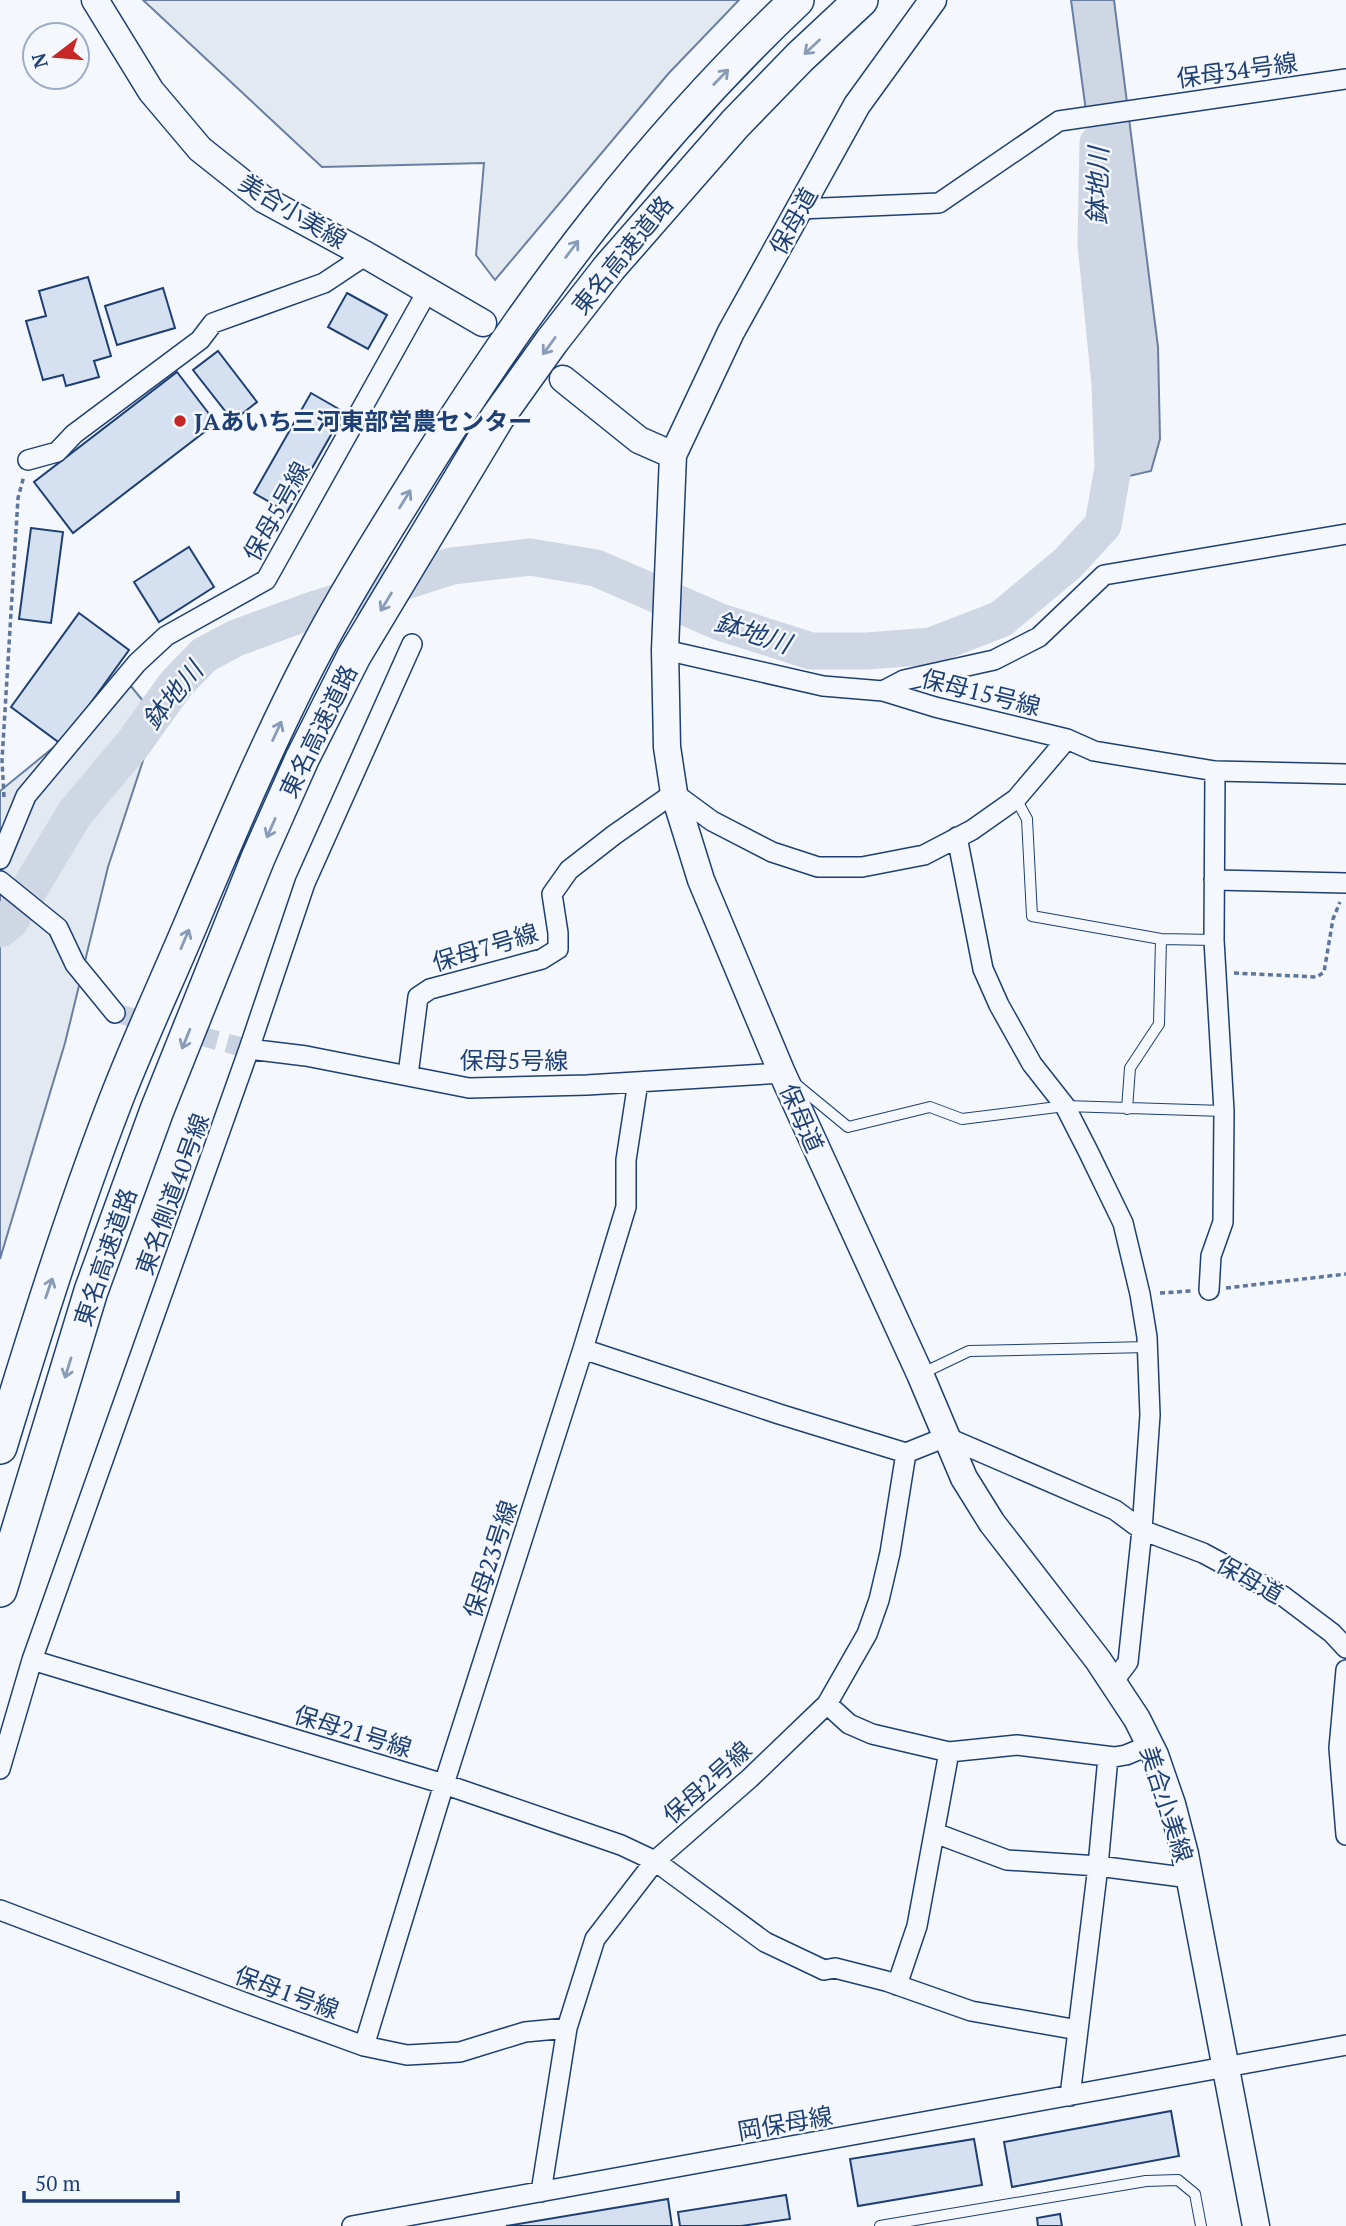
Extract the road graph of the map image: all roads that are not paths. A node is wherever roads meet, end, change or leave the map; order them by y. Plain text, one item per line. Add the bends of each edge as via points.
1 (95, 0) edge
2 (797, 0) edge
3 (861, 0) edge
4 (933, 0) edge
5 (1346, 79) edge
6 (800, 209) junction
7 (366, 255) junction
8 (428, 290) junction
9 (483, 323) dead end
10 (563, 379) dead end
11 (673, 455) junction
12 (28, 460) road end
13 (1346, 534) edge
14 (666, 639) junction
15 (411, 644) dead end
16 (883, 691) junction
17 (1067, 739) junction
18 (1216, 771) junction
19 (1346, 774) edge
20 (674, 793) junction
21 (1016, 799) junction
22 (957, 837) junction
23 (0, 859) edge
24 (1214, 880) junction
25 (0, 881) edge
26 (1344, 890) edge
27 (1161, 939) junction
28 (1214, 940) junction
29 (115, 1013) tunnel mouth
30 (249, 1049) junction
31 (782, 1073) junction
32 (408, 1075) junction
33 (638, 1082) junction
34 (1065, 1106) junction
35 (1127, 1109) junction
36 (1224, 1111) junction
37 (1209, 1290) road end
38 (1148, 1346) junction
39 (583, 1349) junction
40 (920, 1374) junction
41 (946, 1437) junction
42 (0, 1447) edge
43 (906, 1453) junction
44 (1142, 1530) junction
45 (0, 1590) edge
46 (1346, 1648) edge
47 (32, 1660) junction
48 (1346, 1670) edge
49 (1112, 1682) junction
50 (827, 1703) junction
51 (1150, 1745) junction
52 (949, 1752) junction
53 (1108, 1757) junction
54 (0, 1769) edge
55 (444, 1784) junction
56 (935, 1833) junction
57 (1346, 1835) edge
58 (655, 1861) junction
59 (1098, 1867) junction
60 (1190, 1878) junction
61 (0, 1910) edge
62 (897, 1985) junction
63 (567, 2028) junction
64 (1078, 2030) junction
65 (1346, 2045) edge
66 (364, 2046) junction
67 (1226, 2067) junction
68 (1070, 2096) junction
69 (541, 2192) junction
70 (352, 2226) edge
71 (880, 2226) edge
72 (1202, 2226) edge
73 (1256, 2226) edge

1 - 7 street, 美合小美線 via 151,91 200,149 263,199
42 -> 2 highway, 東名高速道路 via 48,1290 115,1104 237,815 308,666 369,557 522,318 575,246 677,124
3 -> 45 highway, 東名高速道路 via 800,57 679,185 552,341 497,418 354,656 258,858 157,1110 92,1291
4 - 6 street, 保母道 via 857,105
5 - 6 street, 保母34号線 via 1059,121 939,203
6 - 11 street, 保母道 via 732,332
7 - 8 street, 美合小美線
7 - 12 street via 324,283 213,323 200,340 74,434 57,452
8 - 9 street, 美合小美線
8 - 23 street, 保母5号線 via 266,580 166,636 137,663 26,796
10 - 11 street via 639,440
11 - 14 street, 保母道
13 - 16 street via 1104,575 1039,637 994,660 904,680
14 - 16 street, 保母15号線 via 823,686
14 - 20 street, 保母道 via 667,747
15 - 30 street, 東名側道40号線 via 305,883
16 - 17 street, 保母15号線
17 - 18 street, 保母15号線 via 1094,751
17 - 21 street
18 - 19 street, 保母15号線
18 - 24 street
20 - 22 street via 712,821 760,846 818,867 862,867 924,855
20 - 31 street, 保母道 via 701,880
20 - 32 street, 保母7号線 via 569,870 551,894 558,949 542,959 430,989 418,997
21 - 22 street
21 - 27 lane via 1027,819 1032,916
22 - 34 street via 983,969 1032,1064
24 - 26 street
24 - 28 street
25 - 29 street via 58,928 75,964
27 - 28 lane
27 - 35 lane via 1159,1024 1130,1068
28 - 36 street
30 - 32 street, 保母5号線
30 - 47 street, 東名側道40号線
31 - 33 street, 保母5号線
31 - 34 lane via 848,1127 930,1107 962,1119
31 - 40 street, 保母道
32 - 33 street, 保母5号線 via 469,1088
33 - 39 street, 保母23号線 via 626,1160 625,1207
34 - 35 lane
34 - 38 street via 1123,1223
35 - 36 lane
36 - 37 street via 1223,1223 1211,1256
38 - 40 lane via 969,1351
38 - 44 street via 1150,1415
39 - 43 street
39 - 55 street, 保母23号線
40 - 41 street, 保母道
41 - 43 street
41 - 44 street, 保母道 via 1115,1510
41 - 49 street, 美合小美線 via 992,1523
43 - 50 street, 保母2号線 via 879,1600 867,1634
44 - 46 street, 保母道 via 1203,1553 1283,1596
44 - 49 street via 1128,1662
47 - 54 street, 東名側道40号線
47 - 55 street, 保母21号線
48 - 57 street via 1339,1748
49 - 51 street, 美合小美線
50 - 52 street via 849,1724 872,1734
50 - 58 street, 保母2号線
51 - 53 street
51 - 60 street, 美合小美線 via 1172,1804
52 - 53 street via 1017,1745
52 - 56 street
53 - 59 street
55 - 58 street, 保母21号線
55 - 66 street, 保母23号線
56 - 59 street via 1007,1860
56 - 62 street via 917,1926
58 - 62 street, 保母21号線 via 765,1942 824,1969
58 - 63 street, 保母2号線 via 595,1939
59 - 60 street
59 - 64 street
60 - 67 street, 美合小美線
61 - 66 street, 保母1号線
62 - 64 street, 保母21号線 via 971,2011
63 - 66 street, 保母1号線 via 525,2032 460,2052 407,2055
63 - 69 street, 保母2号線
64 - 68 street
65 - 67 street, 岡保母線
67 - 68 street, 岡保母線
67 - 73 street, 美合小美線
68 - 69 street, 岡保母線
69 - 70 street, 岡保母線
71 - 72 lane via 1146,2180 1178,2180 1195,2194

